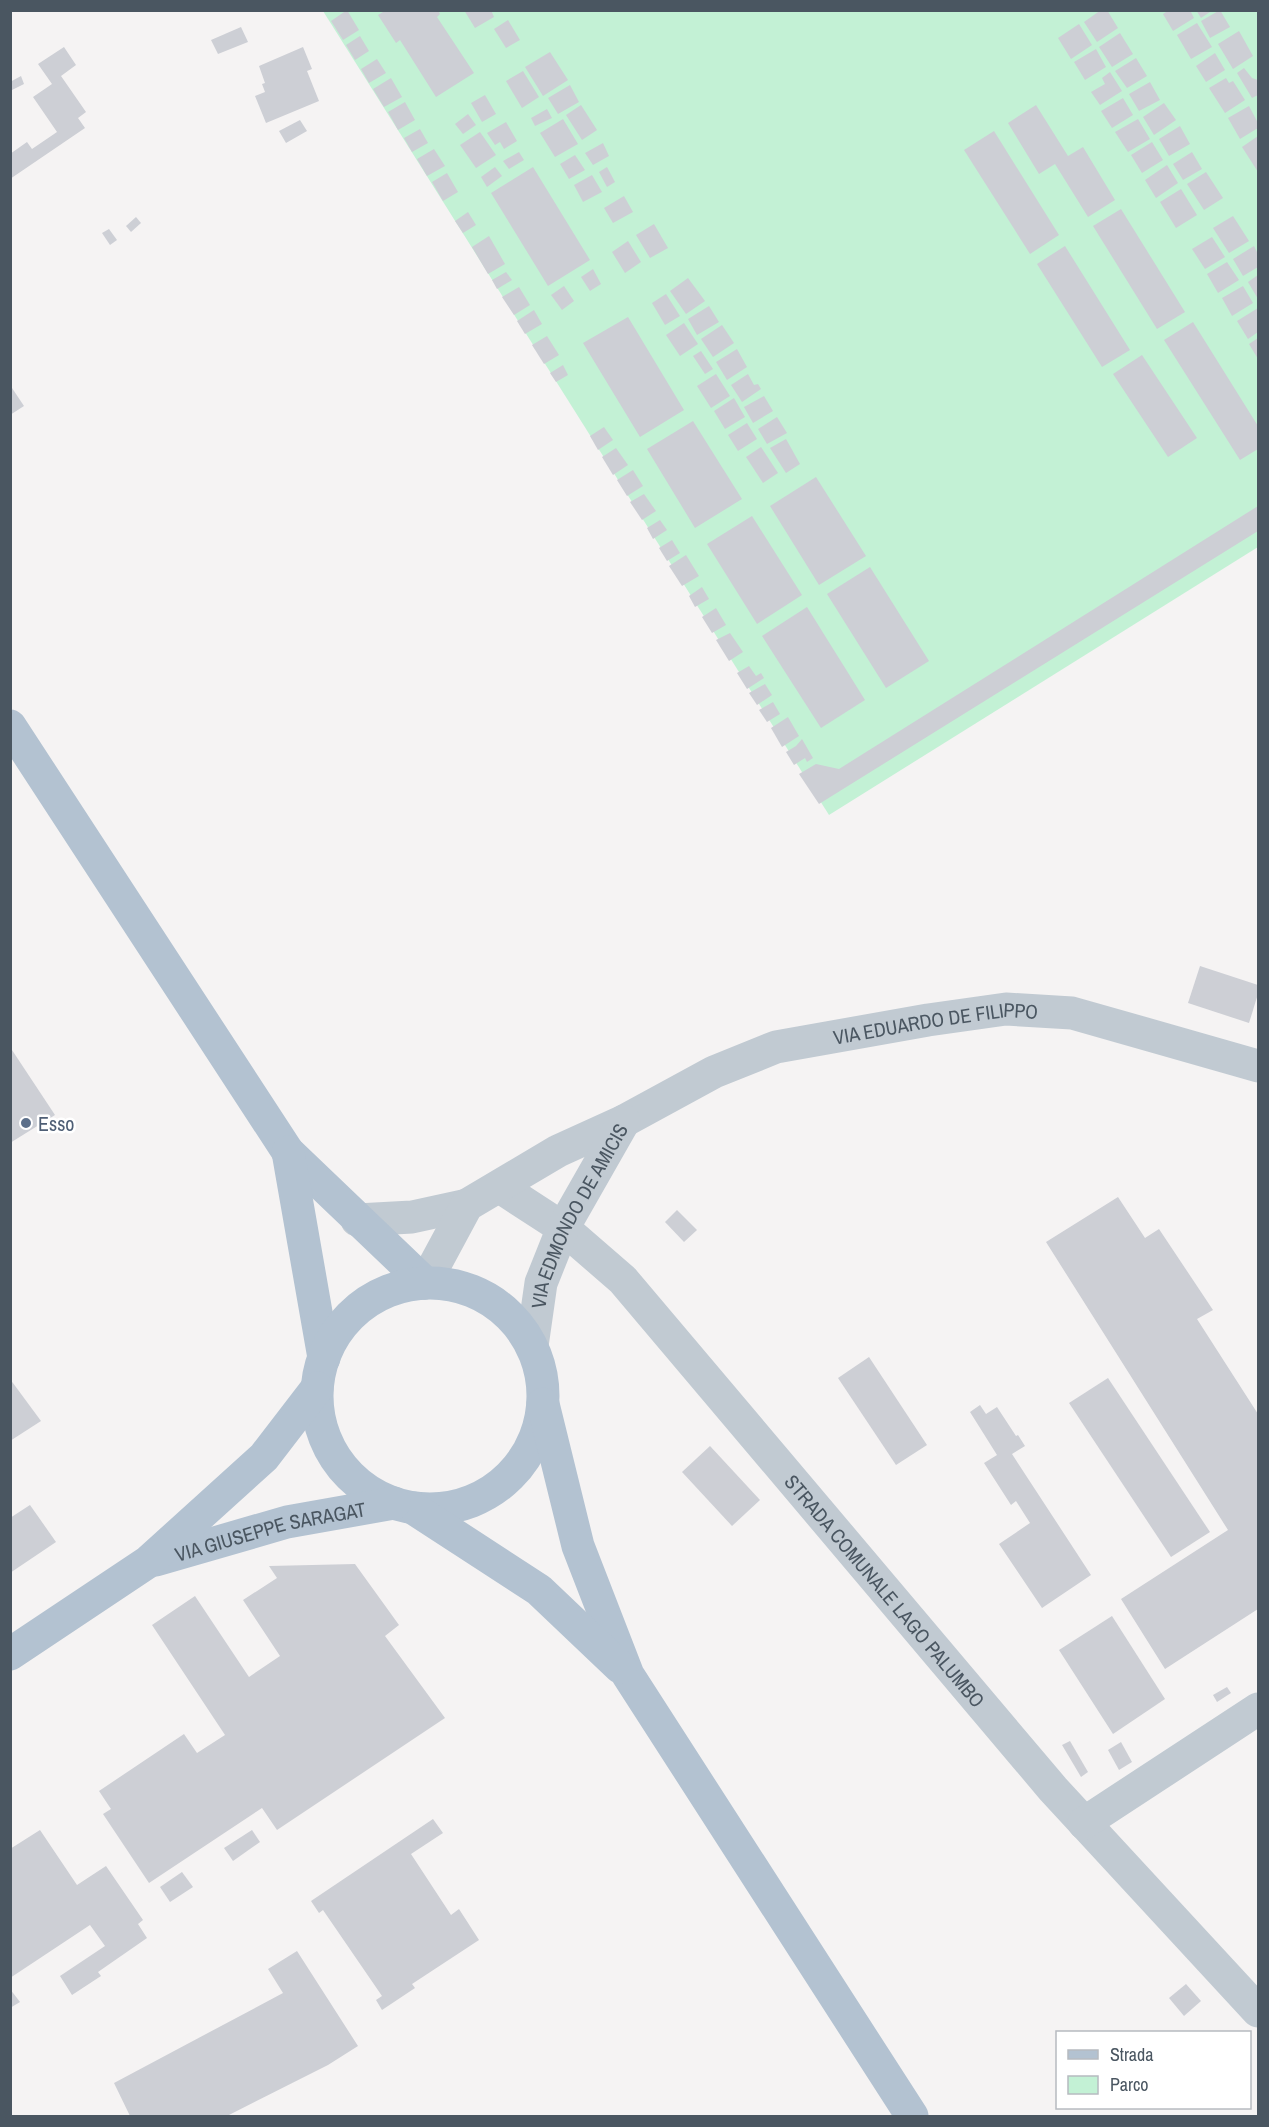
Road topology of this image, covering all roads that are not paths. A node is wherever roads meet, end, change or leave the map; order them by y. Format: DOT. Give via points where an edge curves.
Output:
graph roads {
  1 [pos="10,726"];
  2 [pos="1258,1066"];
  3 [pos="624,1121"];
  4 [pos="288,1152"];
  5 [pos="500,1187"];
  6 [pos="467,1205"];
  7 [pos="357,1220"];
  8 [pos="563,1228"];
  9 [pos="425,1283"];
  10 [pos="532,1346"];
  11 [pos="321,1373"];
  12 [pos="543,1404"];
  13 [pos="403,1505"];
  14 [pos="148,1562"];
  15 [pos="10,1654"];
  16 [pos="628,1675"];
  17 [pos="1258,1709"];
  18 [pos="1084,1823"];
  19 [pos="1258,2011"];
  20 [pos="912,2116"];
  1 -- 4 [label="main road"];
  2 -- 3 [label="street, VIA EDUARDO DE FILIPPO" via="1072,1013 1006,1009 776,1047 714,1072"];
  3 -- 5 [label="street, VIA EDMONDO DE AMICIS" via="558,1151"];
  3 -- 8 [label="street, VIA EDMONDO DE AMICIS"];
  4 -- 7 [label="main road"];
  4 -- 11 [label="main road"];
  5 -- 6 [label="street, VIA EDMONDO DE AMICIS"];
  5 -- 8 [label="street, STRADA COMUNALE LAGO PALUMBO"];
  6 -- 7 [label="street, VIA EDMONDO DE AMICIS" via="412,1217"];
  6 -- 9 [label="street"];
  7 -- 9 [label="main road"];
  8 -- 10 [label="street, VIA EDMONDO DE AMICIS" via="541,1282"];
  8 -- 18 [label="street, STRADA COMUNALE LAGO PALUMBO" via="623,1280"];
  9 -- 10 [label="main road, VIA GIUSEPPE SARAGAT" via="467,1289 494,1302 516,1322"];
  9 -- 11 [label="main road, VIA GIUSEPPE SARAGAT" via="381,1294 356,1310 337,1332"];
  10 -- 12 [label="main road, VIA GIUSEPPE SARAGAT" via="542,1374"];
  11 -- 13 [label="main road" via="319,1417 329,1445 345,1470 367,1490"];
  11 -- 14 [label="main road, VIA GIUSEPPE SARAGAT" via="264,1457"];
  12 -- 13 [label="main road, VIA GIUSEPPE SARAGAT" via="538,1433 525,1459 505,1481 480,1497 453,1507"];
  12 -- 16 [label="main road" via="578,1546"];
  13 -- 14 [label="main road, VIA GIUSEPPE SARAGAT" via="287,1522"];
  13 -- 16 [label="main road" via="539,1590"];
  14 -- 15 [label="main road, VIA GIUSEPPE SARAGAT"];
  16 -- 20 [label="main road"];
  17 -- 18 [label="street"];
  18 -- 19 [label="street, STRADA COMUNALE LAGO PALUMBO"];
}
